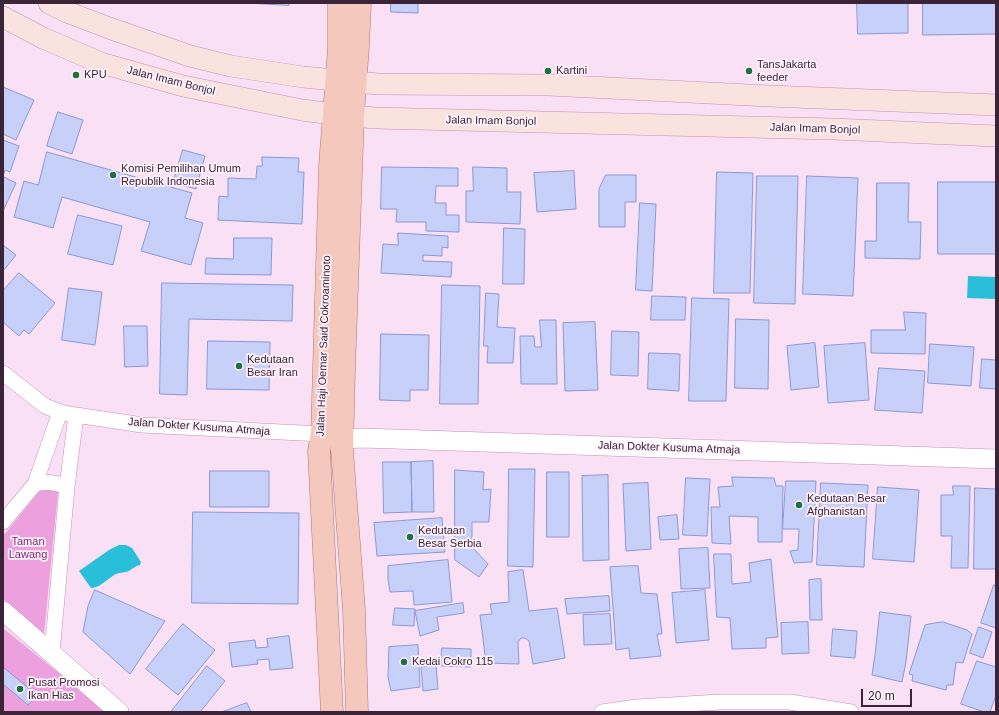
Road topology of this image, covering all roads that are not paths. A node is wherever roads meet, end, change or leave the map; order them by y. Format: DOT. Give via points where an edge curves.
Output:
graph roads {
  1 [pos="49,3"];
  2 [pos="339,3"];
  3 [pos="360,3"];
  4 [pos="3,17"];
  5 [pos="346,81"];
  6 [pos="835,99"];
  7 [pos="996,105"];
  8 [pos="343,115"];
  9 [pos="833,129"];
  10 [pos="996,136"];
  11 [pos="3,373"];
  12 [pos="60,412"];
  13 [pos="76,415"];
  14 [pos="332,436"];
  15 [pos="996,459"];
  16 [pos="35,484"];
  17 [pos="67,487"];
  18 [pos="3,522"];
  19 [pos="3,611"];
  20 [pos="52,653"];
  21 [pos="119,712"];
  22 [pos="332,712"];
  23 [pos="358,712"];
  24 [pos="602,712"];
  25 [pos="850,712"];
  1 -- 5 [label="main road" via="109,28 190,56 230,66"];
  2 -- 5 [label="main road, Jalan Haji Oemar Said Cokroaminoto" via="339,48"];
  3 -- 5 [label="main road, Jalan Haji Oemar Said Cokroaminoto" via="358,46"];
  4 -- 8 [label="main road, Jalan Imam Bonjol" via="43,38 101,63 183,86 302,110"];
  5 -- 6 [label="main road" via="378,84 549,86"];
  5 -- 8 [label="main road, Jalan Haji Oemar Said Cokroaminoto"];
  6 -- 7 [label="main road"];
  6 -- 9 [label="main road"];
  8 -- 9 [label="main road, Jalan Imam Bonjol" via="376,118"];
  8 -- 14 [label="main road, Jalan Haji Oemar Said Cokroaminoto" via="330,166"];
  9 -- 10 [label="main road, Jalan Imam Bonjol"];
  11 -- 12 [label="street, Jalan Dokter Kusuma Atmaja" via="45,406"];
  12 -- 13 [label="street, Jalan Dokter Kusuma Atmaja"];
  12 -- 16 [label="street"];
  13 -- 14 [label="street, Jalan Dokter Kusuma Atmaja" via="142,425"];
  13 -- 17 [label="street"];
  14 -- 15 [label="street, Jalan Dokter Kusuma Atmaja"];
  14 -- 22 [label="main road, Jalan Haji Oemar Said Cokroaminoto" via="319,451"];
  14 -- 23 [label="main road, Jalan Haji Oemar Said Cokroaminoto" via="342,457 354,610"];
  16 -- 17 [label="street" via="51,482"];
  16 -- 18 [label="street"];
  17 -- 20 [label="street"];
  19 -- 20 [label="street"];
  20 -- 21 [label="street"];
  24 -- 25 [label="street" via="728,702 790,702"];
}
